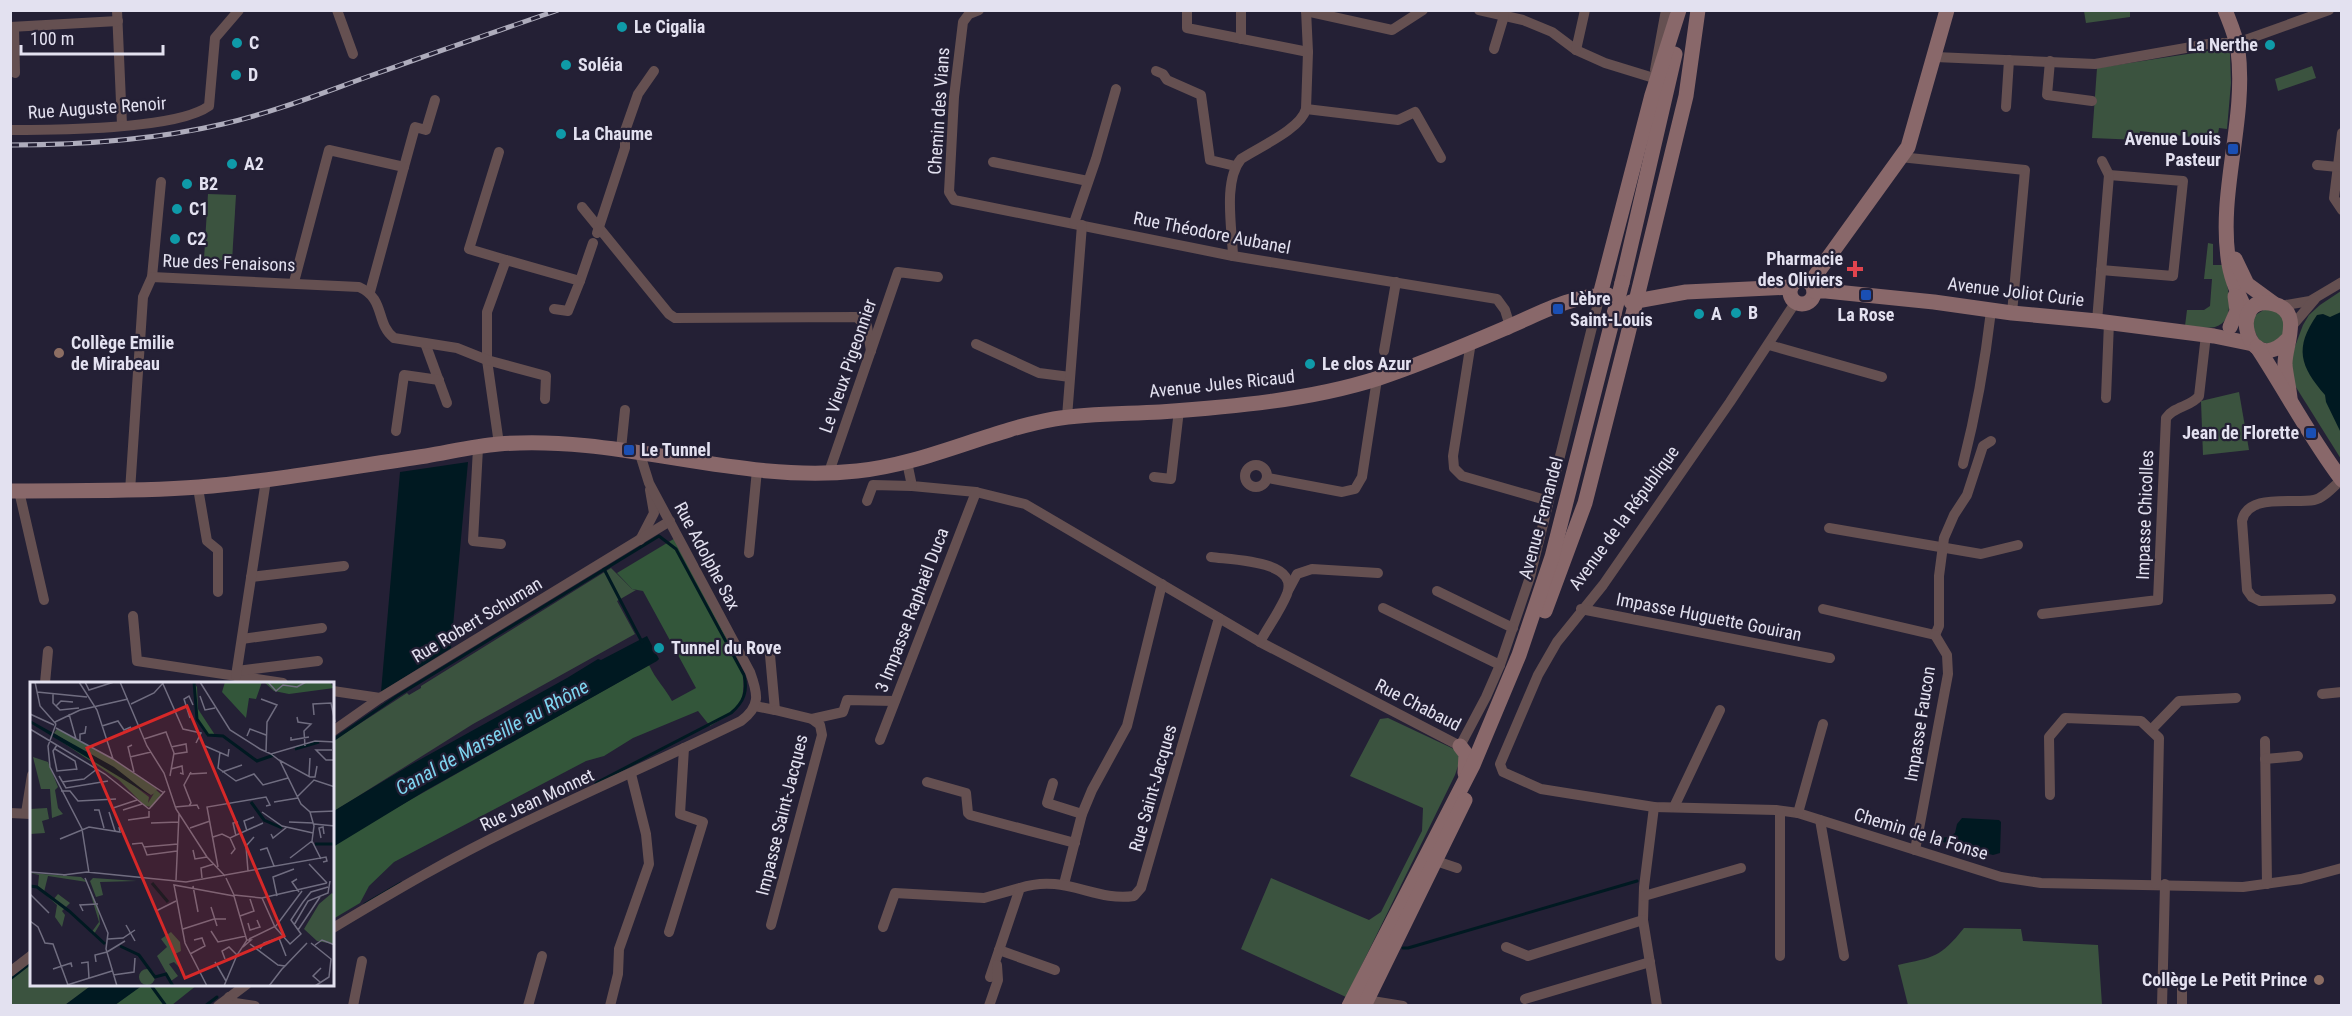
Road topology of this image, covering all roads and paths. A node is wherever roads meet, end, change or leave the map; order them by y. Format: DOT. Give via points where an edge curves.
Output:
graph roads {
  1 [pos="240,10"];
  2 [pos="337,10"];
  3 [pos="979,10"];
  4 [pos="1187,10"];
  5 [pos="1241,10"];
  6 [pos="1423,10"];
  7 [pos="1479,10"];
  8 [pos="1585,10"];
  9 [pos="1666,10"];
  10 [pos="1679,10"];
  11 [pos="1685,10"];
  12 [pos="1697,10"];
  13 [pos="1947,10"];
  14 [pos="2225,10"];
  15 [pos="2329,10"];
  16 [pos="1306,11"];
  17 [pos="1502,14"];
  18 [pos="106,16"];
  19 [pos="117,16"];
  20 [pos="12,27"];
  21 [pos="1241,39"];
  22 [pos="2237,43"];
  23 [pos="1494,49"];
  24 [pos="1576,50"];
  25 [pos="1308,52"];
  26 [pos="353,54"];
  27 [pos="1935,57"];
  28 [pos="2009,60"];
  29 [pos="2050,61"];
  30 [pos="1156,71"];
  31 [pos="654,72"];
  32 [pos="15,73"];
  33 [pos="1657,79"];
  34 [pos="1116,89"];
  35 [pos="435,99"];
  36 [pos="2092,100"];
  37 [pos="2006,107"];
  38 [pos="1306,109"];
  39 [pos="122,125"];
  40 [pos="10,130"];
  41 [pos="2342,133"];
  42 [pos="499,152"];
  43 [pos="1900,157"];
  44 [pos="1441,158"];
  45 [pos="2102,161"];
  46 [pos="993,162"];
  47 [pos="2317,165"];
  48 [pos="404,166"];
  49 [pos="1235,166"];
  50 [pos="2338,168"];
  51 [pos="2109,175"];
  52 [pos="1088,181"];
  53 [pos="161,182"];
  54 [pos="582,207"];
  55 [pos="2342,210"];
  56 [pos="1078,224"];
  57 [pos="2226,234"];
  58 [pos="596,235"];
  59 [pos="1233,256"];
  60 [pos="507,260"];
  61 [pos="2101,270"];
  62 [pos="152,277"];
  63 [pos="938,277"];
  64 [pos="580,281"];
  65 [pos="294,282"];
  66 [pos="1396,282"];
  67 [pos="2342,282"];
  68 [pos="2234,286"];
  69 [pos="1791,287"];
  70 [pos="1812,287"];
  71 [pos="370,292"];
  72 [pos="1620,299"];
  73 [pos="2315,299"];
  74 [pos="1795,303"];
  75 [pos="2276,305"];
  76 [pos="554,309"];
  77 [pos="1991,311"];
  78 [pos="2012,313"];
  79 [pos="2247,317"];
  80 [pos="2103,322"];
  81 [pos="1510,326"];
  82 [pos="2230,327"];
  83 [pos="2290,332"];
  84 [pos="2210,335"];
  85 [pos="1471,342"];
  86 [pos="425,343"];
  87 [pos="976,344"];
  88 [pos="1769,345"];
  89 [pos="2255,345"];
  90 [pos="871,351"];
  91 [pos="1384,351"];
  92 [pos="487,360"];
  93 [pos="1070,377"];
  94 [pos="1882,377"];
  95 [pos="1377,379"];
  96 [pos="438,380"];
  97 [pos="2106,398"];
  98 [pos="2290,398"];
  99 [pos="545,399"];
  100 [pos="447,403"];
  101 [pos="625,410"];
  102 [pos="1179,411"];
  103 [pos="1067,417"];
  104 [pos="396,431"];
  105 [pos="1991,441"];
  106 [pos="499,444"];
  107 [pos="478,447"];
  108 [pos="621,449"];
  109 [pos="639,451"];
  110 [pos="907,462"];
  111 [pos="1963,464"];
  112 [pos="757,470"];
  113 [pos="829,472"];
  114 [pos="1154,477"];
  115 [pos="1268,478"];
  116 [pos="266,480"];
  117 [pos="2341,480"];
  118 [pos="648,483"];
  119 [pos="912,486"];
  120 [pos="198,488"];
  121 [pos="130,490"];
  122 [pos="15,491"];
  123 [pos="976,492"];
  124 [pos="867,501"];
  125 [pos="1549,501"];
  126 [pos="654,513"];
  127 [pos="668,517"];
  128 [pos="1829,528"];
  129 [pos="639,540"];
  130 [pos="501,544"];
  131 [pos="2018,545"];
  132 [pos="1942,548"];
  133 [pos="749,553"];
  134 [pos="1211,557"];
  135 [pos="344,566"];
  136 [pos="1378,573"];
  137 [pos="251,577"];
  138 [pos="1162,584"];
  139 [pos="1437,591"];
  140 [pos="218,592"];
  141 [pos="1288,592"];
  142 [pos="2331,599"];
  143 [pos="44,600"];
  144 [pos="1383,608"];
  145 [pos="1581,609"];
  146 [pos="1823,609"];
  147 [pos="2042,614"];
  148 [pos="134,616"];
  149 [pos="1219,618"];
  150 [pos="322,628"];
  151 [pos="1514,628"];
  152 [pos="1935,635"];
  153 [pos="242,639"];
  154 [pos="1260,642"];
  155 [pos="48,651"];
  156 [pos="770,655"];
  157 [pos="1830,658"];
  158 [pos="318,661"];
  159 [pos="1500,665"];
  160 [pos="237,674"];
  161 [pos="45,682"];
  162 [pos="278,682"];
  163 [pos="334,690"];
  164 [pos="2342,692"];
  165 [pos="2322,694"];
  166 [pos="380,698"];
  167 [pos="2236,698"];
  168 [pos="894,701"];
  169 [pos="755,706"];
  170 [pos="775,710"];
  171 [pos="1720,710"];
  172 [pos="812,719"];
  173 [pos="1823,724"];
  174 [pos="334,729"];
  175 [pos="2151,730"];
  176 [pos="880,740"];
  177 [pos="2265,741"];
  178 [pos="1460,746"];
  179 [pos="684,748"];
  180 [pos="2298,756"];
  181 [pos="2265,759"];
  182 [pos="1500,764"];
  183 [pos="631,774"];
  184 [pos="927,782"];
  185 [pos="1053,783"];
  186 [pos="1461,788"];
  187 [pos="2050,795"];
  188 [pos="1654,807"];
  189 [pos="1674,807"];
  190 [pos="1780,811"];
  191 [pos="10,813"];
  192 [pos="29,813"];
  193 [pos="1798,813"];
  194 [pos="1082,814"];
  195 [pos="1820,820"];
  196 [pos="1018,821"];
  197 [pos="1076,839"];
  198 [pos="1915,850"];
  199 [pos="1436,861"];
  200 [pos="1457,868"];
  201 [pos="1741,868"];
  202 [pos="2342,868"];
  203 [pos="1064,884"];
  204 [pos="2160,884"];
  205 [pos="2267,884"];
  206 [pos="1020,888"];
  207 [pos="1644,896"];
  208 [pos="1643,920"];
  209 [pos="771,925"];
  210 [pos="334,927"];
  211 [pos="883,927"];
  212 [pos="669,932"];
  213 [pos="1506,947"];
  214 [pos="998,955"];
  215 [pos="542,956"];
  216 [pos="1780,956"];
  217 [pos="1844,956"];
  218 [pos="30,957"];
  219 [pos="362,961"];
  220 [pos="1650,962"];
  221 [pos="1055,970"];
  222 [pos="10,972"];
  223 [pos="990,977"];
  224 [pos="2182,980"];
  225 [pos="244,986"];
  226 [pos="229,998"];
  227 [pos="1525,999"];
  228 [pos="1365,1003"];
  229 [pos="218,1005"];
  230 [pos="255,1005"];
  231 [pos="353,1005"];
  232 [pos="528,1005"];
  233 [pos="610,1005"];
  234 [pos="989,1005"];
  235 [pos="1349,1005"];
  236 [pos="1403,1005"];
  237 [pos="1657,1005"];
  238 [pos="2162,1005"];
  239 [pos="2182,1005"];
  1 -- 39 [label="street, Rue Auguste Renoir" via="215,38 209,106 186,117"];
  2 -- 26 [label="street"];
  3 -- 56 [label="street, Chemin des Vians" via="963,22 949,192 954,200"];
  4 -- 21 [label="street" via="1187,28"];
  5 -- 21 [label="street"];
  6 -- 16 [label="street" via="1392,30"];
  7 -- 17 [label="street"];
  8 -- 24 [label="street"];
  9 -- 33 [label="street" via="1654,65"];
  10 -- 33 [label="street"];
  11 -- 72 [label="street, Avenue Fernandel"];
  12 -- 72 [label="street, Avenue Fernandel"];
  13 -- 27 [label="street"];
  14 -- 22 [label="street"];
  15 -- 22 [label="street"];
  16 -- 25 [label="street"];
  17 -- 23 [label="street"];
  17 -- 24 [label="street" via="1552,32"];
  18 -- 19 [label="street"];
  18 -- 20 [label="street"];
  19 -- 39 [label="street"];
  20 -- 32 [label="street"];
  21 -- 25 [label="street"];
  22 -- 29 [label="street" via="2214,43 2095,64"];
  22 -- 57 [label="street" via="2239,86"];
  24 -- 33 [label="street"];
  25 -- 38 [label="street"];
  27 -- 28 [label="street"];
  27 -- 43 [label="street" via="1908,147"];
  28 -- 29 [label="street"];
  28 -- 37 [label="street"];
  29 -- 36 [label="street" via="2047,95"];
  30 -- 49 [label="street" via="1201,95 1210,160"];
  31 -- 58 [label="street" via="638,94"];
  33 -- 72 [label="street" via="1631,171"];
  34 -- 52 [label="street"];
  35 -- 48 [label="street" via="426,130 415,127"];
  38 -- 44 [label="street" via="1398,120 1415,112"];
  38 -- 49 [label="street" via="1296,125"];
  39 -- 40 [label="street, Rue Auguste Renoir"];
  41 -- 50 [label="street"];
  42 -- 60 [label="street" via="469,249"];
  43 -- 70 [label="street"];
  43 -- 78 [label="street" via="2025,170"];
  45 -- 51 [label="street"];
  46 -- 52 [label="street"];
  47 -- 50 [label="street"];
  48 -- 65 [label="street" via="329,150"];
  48 -- 71 [label="street"];
  49 -- 59 [label="street" via="1230,187"];
  50 -- 55 [label="street" via="2334,198"];
  51 -- 61 [label="street"];
  51 -- 61 [label="street" via="2183,181 2173,276"];
  52 -- 56 [label="street"];
  53 -- 62 [label="street"];
  54 -- 58 [label="street"];
  56 -- 59 [label="street, Rue Théodore Aubanel"];
  56 -- 93 [label="street"];
  57 -- 68 [label="street"];
  57 -- 75 [label="street" via="2247,284"];
  58 -- 64 [label="street"];
  58 -- 90 [label="street" via="675,318 856,317 867,326"];
  59 -- 66 [label="street, Rue Théodore Aubanel"];
  60 -- 64 [label="street"];
  60 -- 92 [label="street" via="488,312"];
  61 -- 80 [label="street"];
  62 -- 65 [label="street, Rue des Fenaisons"];
  62 -- 121 [label="street, Rue des Fenaisons" via="143,297"];
  63 -- 90 [label="street, Le Vieux Pigeonnier" via="898,272"];
  64 -- 76 [label="street" via="568,311"];
  65 -- 71 [label="street, Rue des Fenaisons" via="359,287"];
  66 -- 81 [label="street, Rue Théodore Aubanel" via="1497,299"];
  66 -- 91 [label="street"];
  67 -- 73 [label="street"];
  68 -- 79 [label="street"];
  68 -- 82 [label="street" via="2237,311"];
  69 -- 70 [label="street" via="1797,281"];
  69 -- 72 [label="street, Avenue Jules Ricaud"];
  69 -- 74 [label="street"];
  70 -- 74 [label="street" via="1814,296 1808,303"];
  70 -- 77 [label="street, Avenue Joliot Curie"];
  71 -- 86 [label="street" via="388,333 394,338"];
  72 -- 81 [label="street, Avenue Jules Ricaud" via="1563,302"];
  72 -- 125 [label="street, Rue Chabaud"];
  72 -- 186 [label="street, Avenue Fernandel" via="1536,607 1497,711"];
  72 -- 199 [label="street, Avenue Fernandel" via="1570,523 1532,644 1495,737"];
  73 -- 75 [label="street"];
  73 -- 83 [label="street"];
  74 -- 88 [label="street, Avenue de la République"];
  75 -- 79 [label="street" via="2258,306"];
  75 -- 83 [label="street" via="2288,314"];
  77 -- 78 [label="street, Avenue Joliot Curie"];
  77 -- 111 [label="street" via="1976,416"];
  78 -- 80 [label="street, Avenue Joliot Curie"];
  79 -- 82 [label="street"];
  79 -- 89 [label="street" via="2246,333"];
  80 -- 84 [label="street, Avenue Joliot Curie"];
  80 -- 97 [label="street"];
  81 -- 85 [label="street, Avenue Jules Ricaud"];
  82 -- 84 [label="street"];
  83 -- 89 [label="street" via="2277,348 2269,350"];
  83 -- 98 [label="street" via="2285,365"];
  84 -- 89 [label="street, Avenue Joliot Curie"];
  84 -- 147 [label="street, Impasse Chicolles" via="2199,396 2166,418 2158,600"];
  85 -- 95 [label="street, Avenue Jules Ricaud"];
  85 -- 125 [label="street" via="1454,468 1462,476"];
  86 -- 92 [label="street" via="457,348"];
  86 -- 96 [label="street"];
  87 -- 93 [label="street" via="1039,373"];
  88 -- 94 [label="street"];
  88 -- 145 [label="street, Avenue de la République" via="1603,585"];
  89 -- 98 [label="street"];
  90 -- 113 [label="street, Le Vieux Pigeonnier"];
  92 -- 99 [label="street" via="546,376"];
  92 -- 106 [label="street"];
  93 -- 103 [label="street"];
  95 -- 102 [label="street, Avenue Jules Ricaud" via="1311,394"];
  95 -- 115 [label="street" via="1362,477 1355,489 1342,492"];
  96 -- 100 [label="street"];
  96 -- 104 [label="street" via="404,375"];
  98 -- 117 [label="street"];
  101 -- 108 [label="street"];
  102 -- 103 [label="street, Avenue Jules Ricaud"];
  102 -- 114 [label="street" via="1171,479"];
  103 -- 110 [label="street, Avenue Jules Ricaud" via="967,442"];
  105 -- 132 [label="street" via="1983,446 1967,495 1948,527"];
  106 -- 107 [label="street, Avenue Jules Ricaud"];
  106 -- 108 [label="street, Avenue Jules Ricaud"];
  107 -- 116 [label="street, Avenue Jules Ricaud"];
  107 -- 130 [label="street" via="473,541"];
  108 -- 109 [label="street, Avenue Jules Ricaud"];
  109 -- 112 [label="street, Avenue Jules Ricaud"];
  109 -- 118 [label="street, Rue Adolphe Sax"];
  110 -- 113 [label="street, Avenue Jules Ricaud" via="855,472"];
  110 -- 119 [label="street"];
  112 -- 113 [label="street, Avenue Jules Ricaud"];
  112 -- 133 [label="street"];
  116 -- 120 [label="street, Avenue Jules Ricaud"];
  116 -- 137 [label="street"];
  117 -- 142 [label="street" via="2317,500 2255,504 2242,521 2247,590 2252,597 2260,601"];
  118 -- 126 [label="street"];
  118 -- 127 [label="street, Rue Adolphe Sax"];
  119 -- 123 [label="street, Rue Chabaud"];
  119 -- 124 [label="street, Rue Chabaud" via="873,485"];
  120 -- 121 [label="street, Avenue Jules Ricaud"];
  120 -- 140 [label="street" via="207,541 218,550"];
  121 -- 122 [label="street, Avenue Jules Ricaud"];
  122 -- 143 [label="street"];
  123 -- 138 [label="street, Rue Chabaud" via="1025,504"];
  123 -- 168 [label="street, 3 Impasse Raphaël Duca"];
  125 -- 151 [label="street, Rue Chabaud"];
  126 -- 127 [label="street"];
  126 -- 129 [label="street"];
  127 -- 129 [label="street, Rue Robert Schuman"];
  127 -- 169 [label="street, Rue Adolphe Sax" via="750,672 757,691"];
  128 -- 132 [label="street"];
  129 -- 166 [label="street, Rue Robert Schuman"];
  131 -- 132 [label="street" via="1981,554"];
  132 -- 152 [label="street" via="1939,626"];
  134 -- 141 [label="street" via="1280,570 1287,578"];
  135 -- 137 [label="street"];
  136 -- 141 [label="street" via="1312,569 1297,574"];
  137 -- 153 [label="street"];
  138 -- 149 [label="street, Rue Chabaud"];
  138 -- 194 [label="street" via="1127,726"];
  139 -- 151 [label="street"];
  141 -- 154 [label="street"];
  144 -- 159 [label="street"];
  145 -- 157 [label="street, Impasse Huguette Gouiran"];
  145 -- 182 [label="street, Avenue de la République" via="1538,675"];
  146 -- 152 [label="street"];
  148 -- 160 [label="street" via="137,661"];
  149 -- 154 [label="street, Rue Chabaud"];
  149 -- 203 [label="street, Rue Saint-Jacques" via="1141,888 1134,896 1121,898"];
  150 -- 153 [label="street"];
  151 -- 159 [label="street, Rue Chabaud"];
  152 -- 198 [label="street, Impasse Faucon" via="1947,655 1948,674"];
  153 -- 160 [label="street"];
  154 -- 178 [label="street, Rue Chabaud"];
  155 -- 161 [label="street"];
  156 -- 170 [label="street"];
  158 -- 160 [label="street"];
  159 -- 178 [label="street, Rue Chabaud"];
  160 -- 162 [label="street"];
  163 -- 166 [label="street"];
  164 -- 165 [label="street"];
  166 -- 174 [label="street, Rue Robert Schuman"];
  167 -- 175 [label="street" via="2179,701"];
  168 -- 172 [label="street" via="847,699 843,712"];
  168 -- 176 [label="street, 3 Impasse Raphaël Duca"];
  169 -- 170 [label="street"];
  169 -- 179 [label="street, Rue Jean Monnet" via="741,721"];
  170 -- 172 [label="street, Impasse Saint-Jacques"];
  171 -- 189 [label="street"];
  172 -- 209 [label="street, Impasse Saint-Jacques" via="820,724 822,735"];
  173 -- 193 [label="street"];
  175 -- 187 [label="street" via="2142,721 2065,718 2049,737"];
  175 -- 204 [label="street" via="2159,738"];
  177 -- 181 [label="street"];
  178 -- 186 [label="street" via="1466,759"];
  179 -- 183 [label="street, Rue Jean Monnet"];
  179 -- 212 [label="street" via="680,814 703,822"];
  180 -- 181 [label="street"];
  181 -- 205 [label="street"];
  182 -- 188 [label="street, Chemin de la Fonse" via="1503,772 1541,789"];
  183 -- 210 [label="street, Rue Jean Monnet" via="516,826"];
  183 -- 233 [label="street" via="649,864 619,948 618,974"];
  184 -- 197 [label="street" via="966,793 970,815"];
  185 -- 194 [label="street" via="1047,803"];
  186 -- 235 [label="street, Avenue Fernandel"];
  188 -- 189 [label="street, Chemin de la Fonse"];
  188 -- 207 [label="street"];
  189 -- 190 [label="street, Chemin de la Fonse"];
  190 -- 193 [label="street, Chemin de la Fonse"];
  190 -- 216 [label="street"];
  191 -- 192 [label="street"];
  193 -- 195 [label="street, Chemin de la Fonse"];
  194 -- 197 [label="street"];
  195 -- 198 [label="street, Chemin de la Fonse"];
  195 -- 217 [label="street"];
  196 -- 197 [label="street"];
  197 -- 203 [label="street"];
  198 -- 204 [label="street, Chemin de la Fonse" via="2001,877 2041,883"];
  199 -- 200 [label="street"];
  199 -- 228 [label="street, Avenue Fernandel"];
  201 -- 207 [label="street"];
  202 -- 205 [label="street, Chemin de la Fonse"];
  203 -- 206 [label="street, Rue Saint-Jacques" via="1037,882"];
  204 -- 205 [label="street, Chemin de la Fonse"];
  204 -- 238 [label="street"];
  206 -- 211 [label="street, Rue Saint-Jacques" via="984,898 895,893"];
  206 -- 214 [label="street"];
  207 -- 208 [label="street"];
  208 -- 213 [label="street" via="1528,956"];
  208 -- 220 [label="street"];
  214 -- 221 [label="street"];
  214 -- 223 [label="street"];
  214 -- 234 [label="street" via="998,980"];
  215 -- 232 [label="street"];
  218 -- 222 [label="street"];
  219 -- 231 [label="street"];
  220 -- 227 [label="street"];
  220 -- 237 [label="street"];
  224 -- 239 [label="street"];
  225 -- 226 [label="street"];
  226 -- 229 [label="street"];
  226 -- 230 [label="street" via="235,1003"];
  228 -- 236 [label="street"];
}
